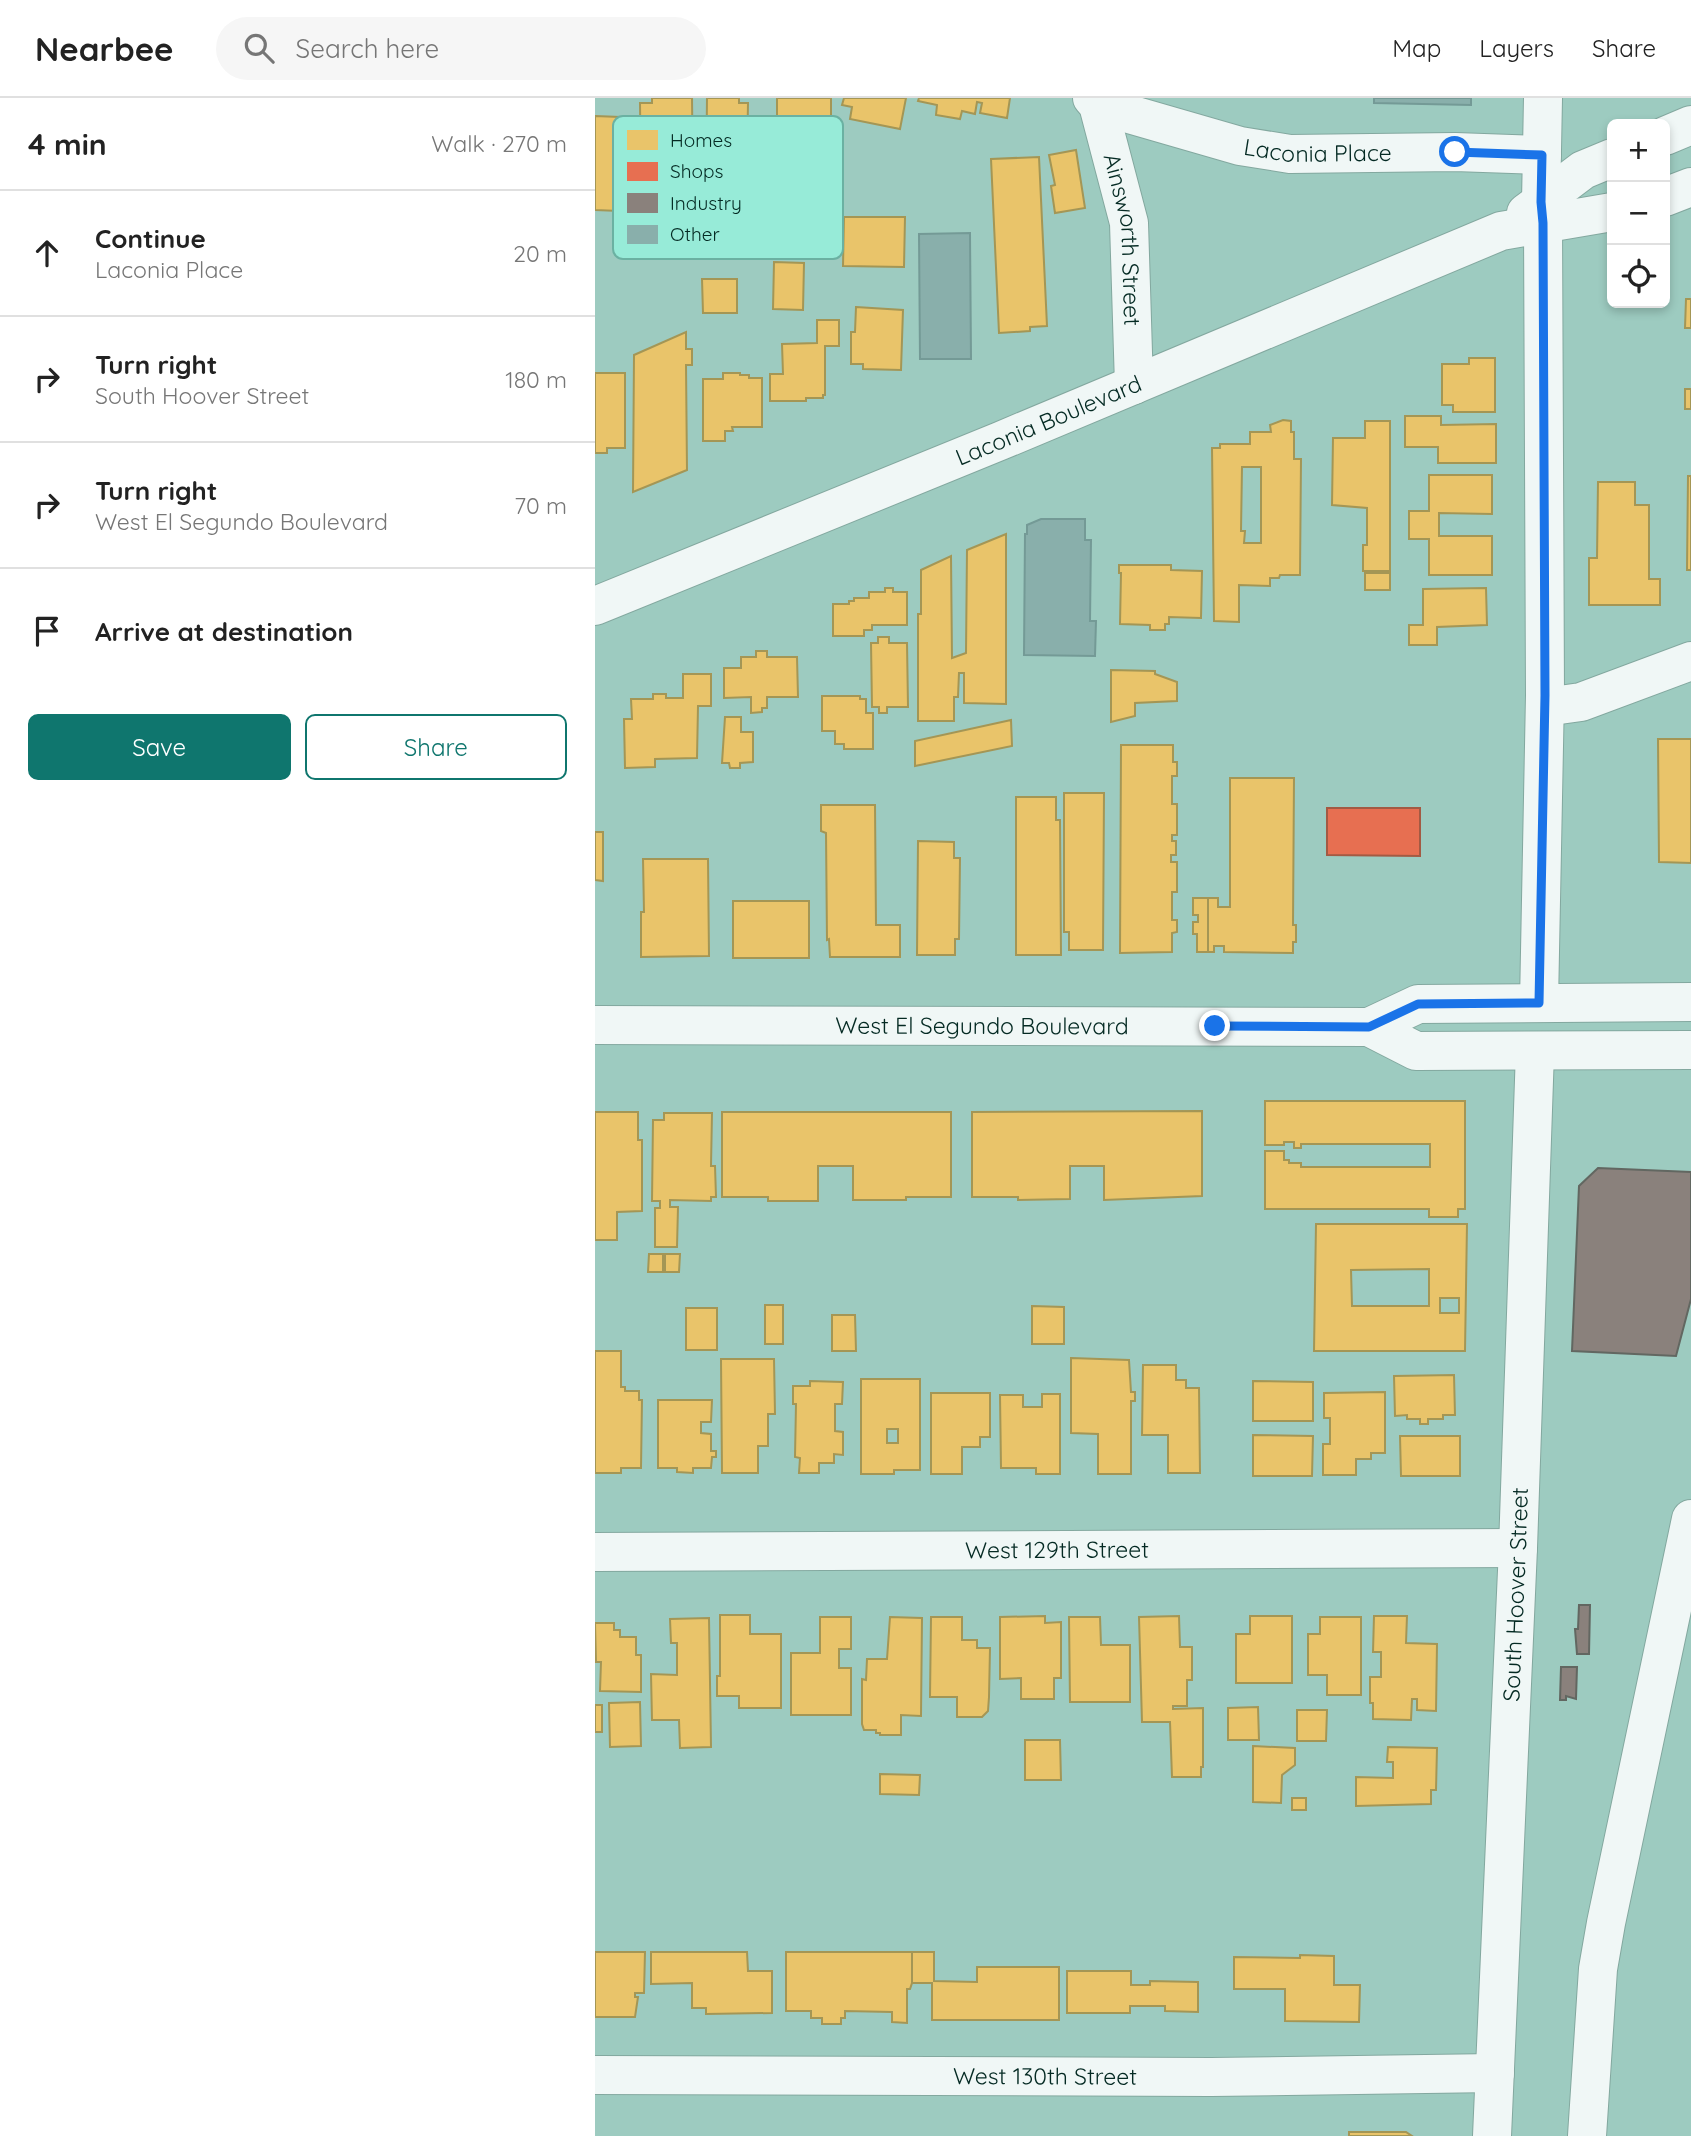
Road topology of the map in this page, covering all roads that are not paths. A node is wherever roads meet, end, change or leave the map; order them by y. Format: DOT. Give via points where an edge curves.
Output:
graph roads {
  1 [pos="1543,98"];
  2 [pos="1095,101"];
  3 [pos="1691,125"];
  4 [pos="1670,134"];
  5 [pos="1542,155"];
  6 [pos="1607,160"];
  7 [pos="1691,187"];
  8 [pos="1670,195"];
  9 [pos="1607,212"];
  10 [pos="1542,213"];
  11 [pos="1134,385"];
  12 [pos="595,606"];
  13 [pos="1691,661"];
  14 [pos="1545,706"];
  15 [pos="1691,1002"];
  16 [pos="1539,1003"];
  17 [pos="595,1025"];
  18 [pos="1369,1027"];
  19 [pos="1691,1050"];
  20 [pos="1535,1051"];
  21 [pos="1691,1519"];
  22 [pos="1518,1548"];
  23 [pos="595,1552"];
  24 [pos="1495,2073"];
  25 [pos="595,2075"];
  26 [pos="1492,2136"];
  27 [pos="1587,2136"];
  1 -- 5 [label="main road"];
  2 -- 5 [label="main road, Laconia Place" via="1240,146 1290,154"];
  2 -- 11 [label="main road, Ainsworth Street" via="1129,223"];
  3 -- 4 [label="main road"];
  5 -- 10 [label="main road"];
  6 -- 10 [label="main road, Laconia Boulevard" via="1583,170"];
  7 -- 8 [label="main road"];
  9 -- 10 [label="main road, Laconia Boulevard"];
  10 -- 11 [label="main road, Laconia Boulevard"];
  10 -- 14 [label="main road"];
  11 -- 12 [label="main road, Laconia Boulevard"];
  13 -- 14 [label="main road" via="1581,702"];
  14 -- 16 [label="main road"];
  15 -- 16 [label="main road, West El Segundo Boulevard"];
  16 -- 18 [label="main road, West El Segundo Boulevard" via="1418,1004"];
  17 -- 18 [label="main road, West El Segundo Boulevard"];
  18 -- 20 [label="main road, West El Segundo Boulevard" via="1416,1051"];
  19 -- 20 [label="main road, West El Segundo Boulevard"];
  20 -- 22 [label="main road, South Hoover Street"];
  21 -- 27 [label="main road" via="1598,1969"];
  22 -- 23 [label="main road, West 129th Street"];
  22 -- 24 [label="main road, South Hoover Street"];
  24 -- 25 [label="main road, West 130th Street"];
  24 -- 26 [label="main road, South Hoover Street"];
}
